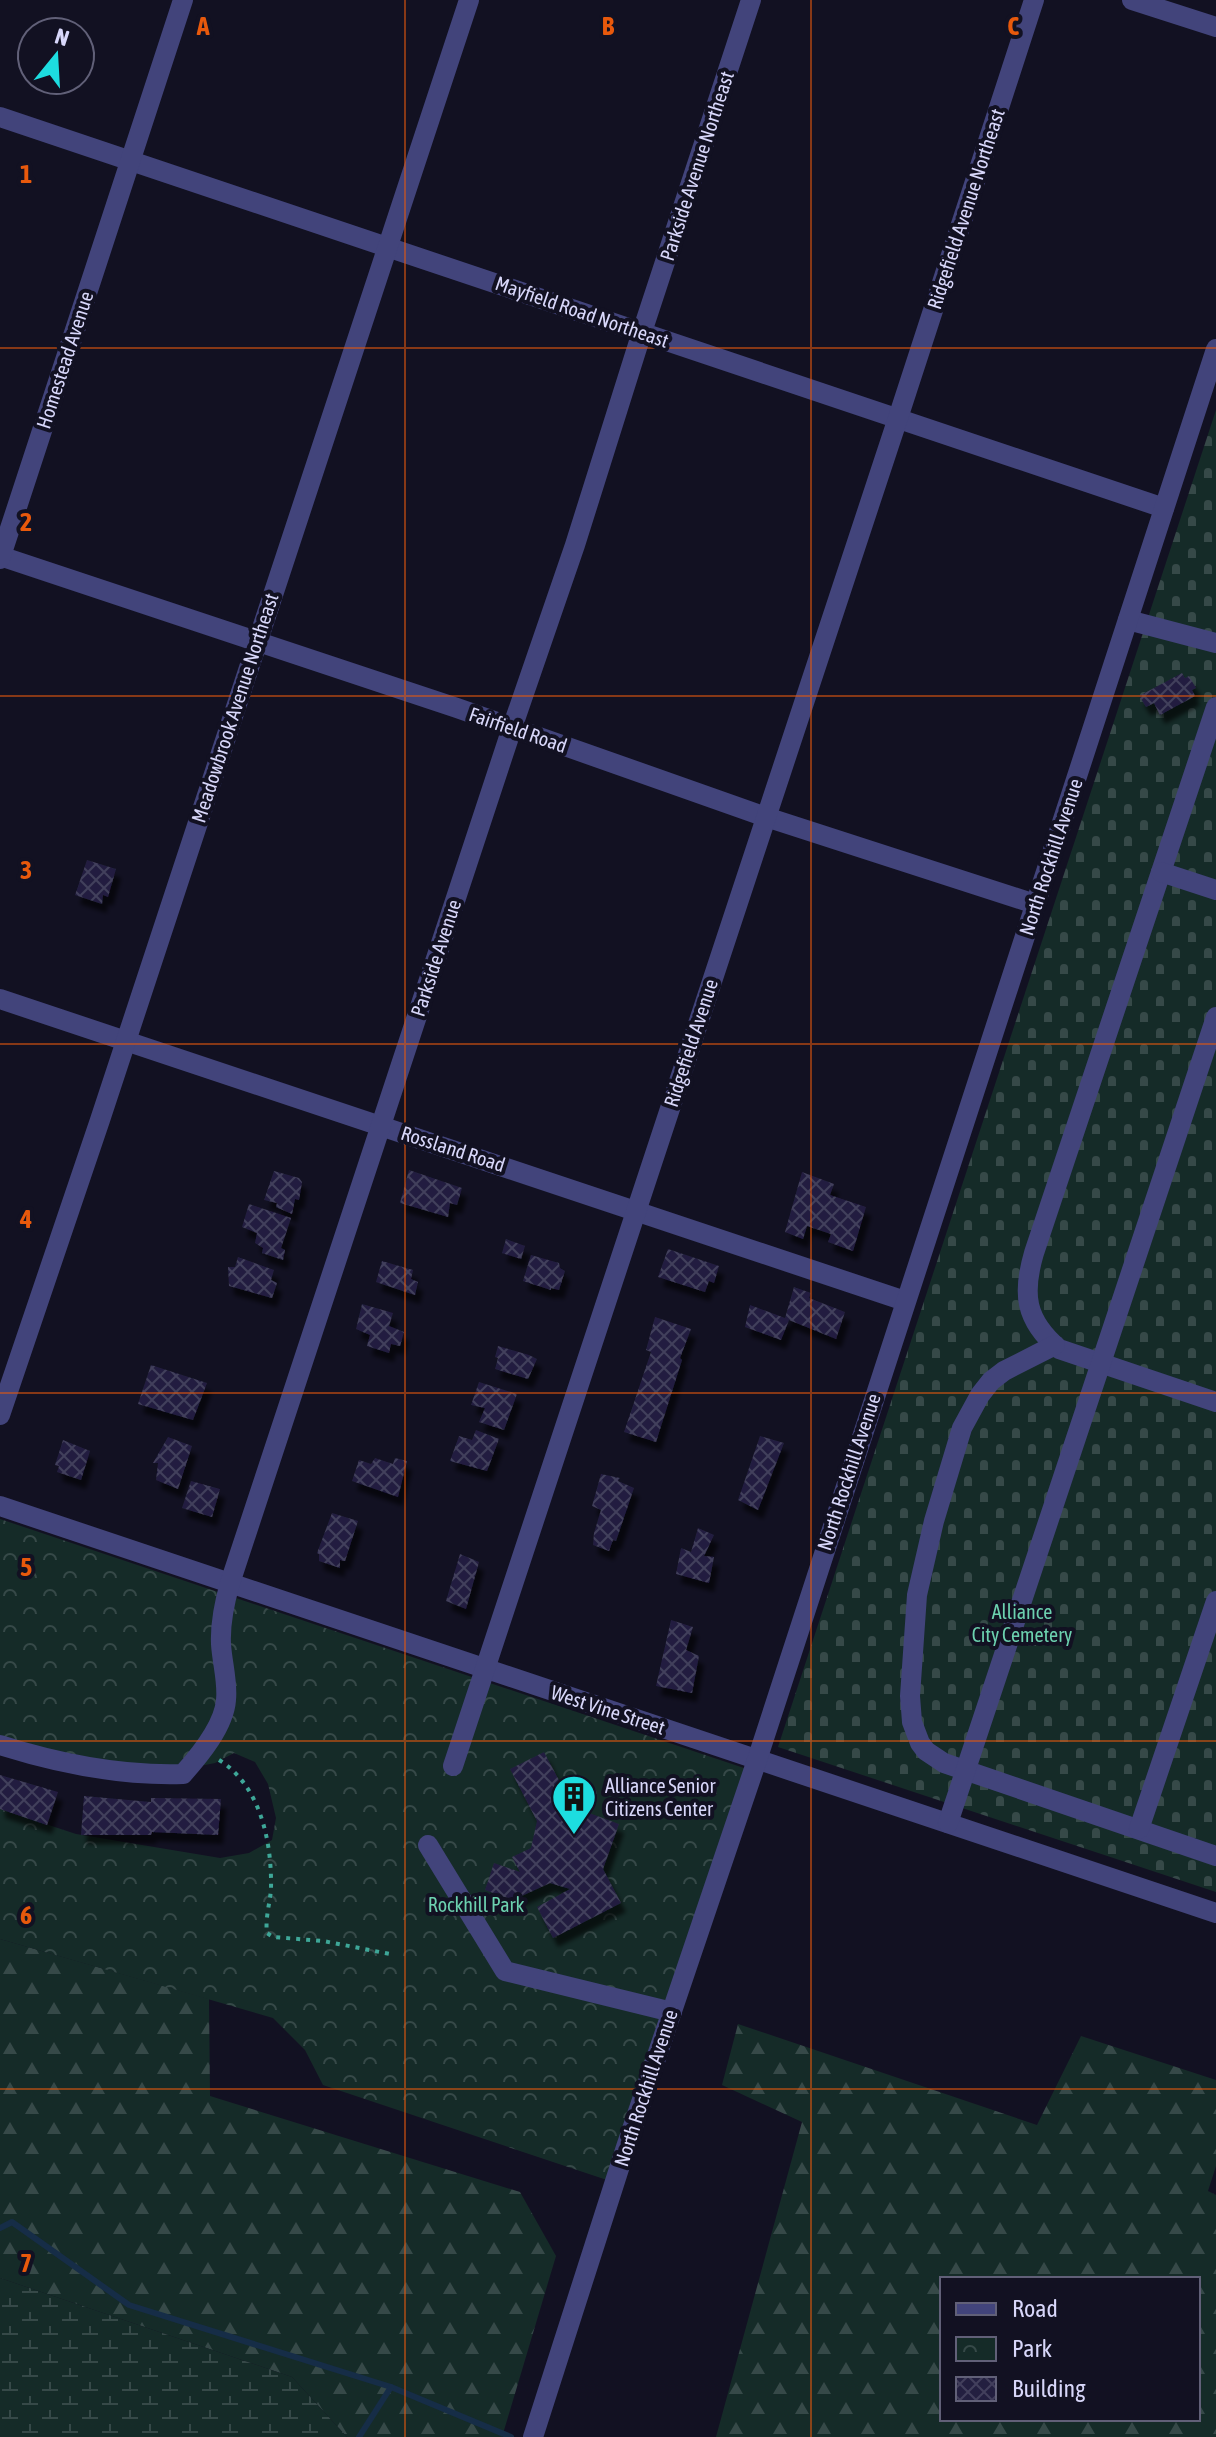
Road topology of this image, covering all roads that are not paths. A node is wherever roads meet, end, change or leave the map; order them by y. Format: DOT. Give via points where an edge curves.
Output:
graph roads {
  1 [pos="183,0"];
  2 [pos="469,0"];
  3 [pos="751,0"];
  4 [pos="1034,0"];
  5 [pos="1132,0"];
  6 [pos="1216,27"];
  7 [pos="0,117"];
  8 [pos="129,160"];
  9 [pos="388,246"];
  10 [pos="642,332"];
  11 [pos="1216,349"];
  12 [pos="898,418"];
  13 [pos="1164,508"];
  14 [pos="0,557"];
  15 [pos="1128,620"];
  16 [pos="257,642"];
  17 [pos="1216,643"];
  18 [pos="1216,707"];
  19 [pos="512,728"];
  20 [pos="766,817"];
  21 [pos="1161,872"];
  22 [pos="1216,890"];
  23 [pos="1035,904"];
  24 [pos="0,999"];
  25 [pos="1216,1017"];
  26 [pos="126,1040"];
  27 [pos="381,1125"];
  28 [pos="636,1210"];
  29 [pos="905,1301"];
  30 [pos="1055,1345"];
  31 [pos="1102,1364"];
  32 [pos="1216,1402"];
  33 [pos="0,1415"];
  34 [pos="0,1506"];
  35 [pos="230,1583"];
  36 [pos="1216,1601"];
  37 [pos="483,1668"];
  38 [pos="0,1745"];
  39 [pos="757,1760"];
  40 [pos="453,1766"];
  41 [pos="965,1771"];
  42 [pos="948,1823"];
  43 [pos="1139,1829"];
  44 [pos="428,1845"];
  45 [pos="1216,1856"];
  46 [pos="1216,1913"];
  47 [pos="672,2012"];
  48 [pos="533,2437"];
  1 -- 8 [label="street, Homestead Avenue"];
  2 -- 9 [label="street, Meadowbrook Avenue Northeast"];
  3 -- 10 [label="street, Parkside Avenue Northeast"];
  4 -- 12 [label="street, Ridgefield Avenue Northeast"];
  5 -- 6 [label="street"];
  7 -- 8 [label="street, Mayfield Road Northeast"];
  8 -- 9 [label="street, Mayfield Road Northeast"];
  8 -- 14 [label="street, Homestead Avenue"];
  9 -- 10 [label="street, Mayfield Road Northeast"];
  9 -- 16 [label="street, Meadowbrook Avenue Northeast"];
  10 -- 12 [label="street, Mayfield Road Northeast"];
  10 -- 19 [label="street, Parkside Avenue"];
  11 -- 13 [label="street, North Rockhill Avenue"];
  12 -- 13 [label="street, Mayfield Road Northeast"];
  12 -- 20 [label="street, Ridgefield Avenue"];
  13 -- 15 [label="street, North Rockhill Avenue"];
  14 -- 16 [label="street, Fairfield Road"];
  15 -- 17 [label="street"];
  15 -- 23 [label="street, North Rockhill Avenue"];
  16 -- 19 [label="street, Fairfield Road"];
  16 -- 26 [label="street, Meadowbrook Avenue Northeast"];
  18 -- 21 [label="street"];
  19 -- 20 [label="street, Fairfield Road"];
  19 -- 27 [label="street, Parkside Avenue"];
  20 -- 23 [label="street, Fairfield Road"];
  20 -- 28 [label="street, Ridgefield Avenue"];
  21 -- 22 [label="street"];
  21 -- 30 [label="street" via="1026,1285 1032,1314"];
  23 -- 29 [label="street, North Rockhill Avenue"];
  24 -- 26 [label="street, Rossland Road"];
  25 -- 31 [label="street"];
  26 -- 27 [label="street, Rossland Road"];
  26 -- 33 [label="street, Meadowbrook Avenue Northeast"];
  27 -- 28 [label="street, Rossland Road"];
  27 -- 35 [label="street, Parkside Avenue"];
  28 -- 29 [label="street, Rossland Road"];
  28 -- 37 [label="street, Ridgefield Avenue"];
  29 -- 39 [label="street, North Rockhill Avenue"];
  30 -- 31 [label="street"];
  30 -- 41 [label="street" via="991,1381 970,1412 920,1578 912,1722 926,1751"];
  31 -- 32 [label="street"];
  31 -- 41 [label="street"];
  34 -- 35 [label="street, West Vine Street"];
  35 -- 37 [label="street, West Vine Street"];
  35 -- 38 [label="street, Parkside Avenue" via="220,1641 226,1701 217,1728 183,1774 65,1764"];
  36 -- 43 [label="street"];
  37 -- 39 [label="street, West Vine Street"];
  37 -- 40 [label="street, Ridgefield Avenue"];
  39 -- 42 [label="street, West Vine Street"];
  39 -- 47 [label="street, North Rockhill Avenue"];
  41 -- 42 [label="street"];
  41 -- 43 [label="street"];
  42 -- 46 [label="street, West Vine Street"];
  43 -- 45 [label="street"];
  44 -- 47 [label="street" via="505,1971"];
  47 -- 48 [label="street, North Rockhill Avenue"];
}
